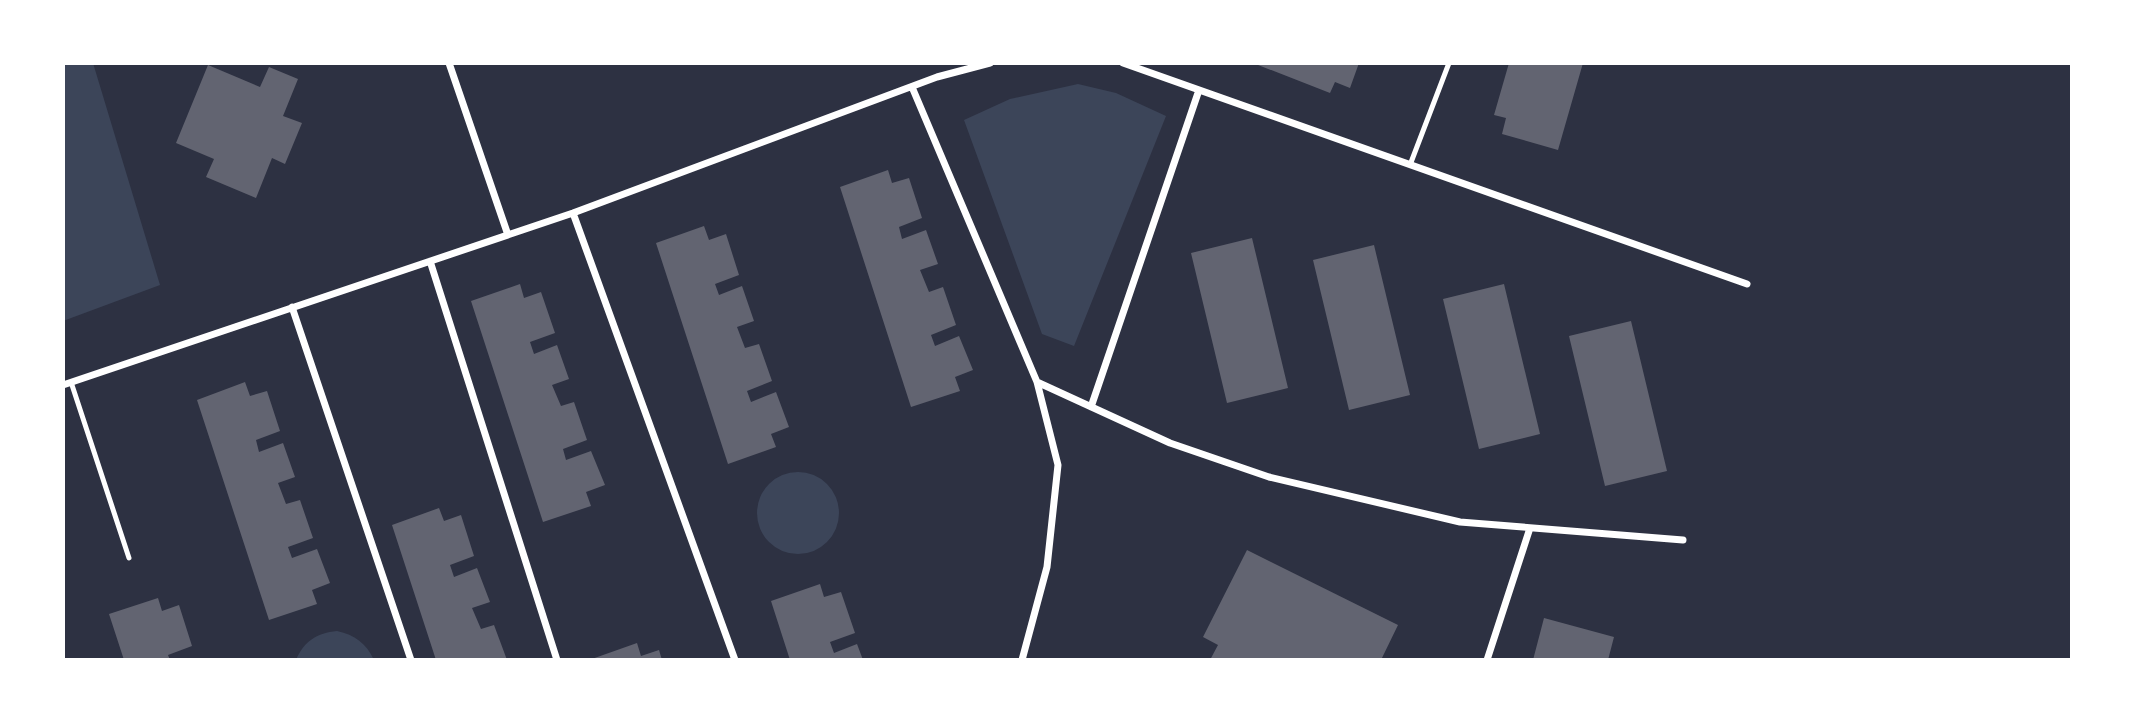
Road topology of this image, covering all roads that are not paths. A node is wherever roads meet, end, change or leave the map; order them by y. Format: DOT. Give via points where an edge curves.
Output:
graph roads {
  1 [pos="449,63"];
  2 [pos="990,63"];
  3 [pos="1124,63"];
  4 [pos="1449,63"];
  5 [pos="912,87"];
  6 [pos="1199,90"];
  7 [pos="1410,164"];
  8 [pos="573,213"];
  9 [pos="508,235"];
  10 [pos="430,261"];
  11 [pos="1747,284"];
  12 [pos="292,307"];
  13 [pos="67,383"];
  14 [pos="1037,383"];
  15 [pos="1091,407"];
  16 [pos="1530,528"];
  17 [pos="1682,540"];
  18 [pos="129,558"];
  19 [pos="411,660"];
  20 [pos="556,660"];
  21 [pos="735,660"];
  22 [pos="1023,660"];
  23 [pos="1487,660"];
  1 -- 9 [label="street"];
  2 -- 5 [label="street"];
  3 -- 6 [label="street"];
  4 -- 7 [label="lane"];
  5 -- 8 [label="street"];
  5 -- 14 [label="street"];
  6 -- 7 [label="street"];
  6 -- 15 [label="street"];
  7 -- 11 [label="street"];
  8 -- 9 [label="street"];
  8 -- 21 [label="street"];
  9 -- 10 [label="street"];
  10 -- 12 [label="street"];
  10 -- 20 [label="street"];
  12 -- 13 [label="street"];
  12 -- 19 [label="street"];
  13 -- 18 [label="lane"];
  14 -- 15 [label="street"];
  14 -- 22 [label="street" via="1058,465 1047,567"];
  15 -- 16 [label="street" via="1170,443 1269,477 1460,522"];
  16 -- 17 [label="street"];
  16 -- 23 [label="street"];
}
